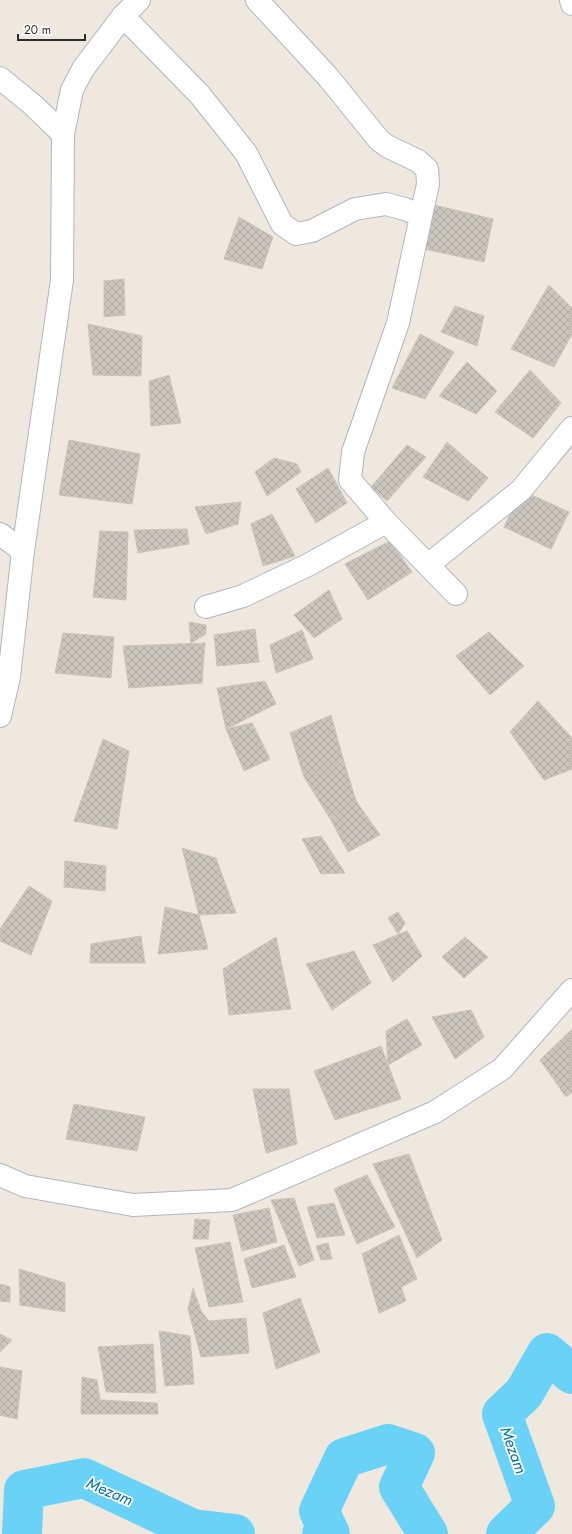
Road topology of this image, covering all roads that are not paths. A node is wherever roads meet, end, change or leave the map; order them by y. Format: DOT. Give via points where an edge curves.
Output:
graph roads {
  1 [pos="139,0"];
  2 [pos="257,0"];
  3 [pos="571,0"];
  4 [pos="572,4"];
  5 [pos="123,16"];
  6 [pos="0,78"];
  7 [pos="63,134"];
  8 [pos="421,216"];
  9 [pos="572,428"];
  10 [pos="386,522"];
  11 [pos="0,534"];
  12 [pos="23,552"];
  13 [pos="428,565"];
  14 [pos="456,594"];
  15 [pos="206,607"];
  16 [pos="0,716"];
  17 [pos="572,990"];
  18 [pos="0,1175"];
  1 -- 5 [label="street"];
  2 -- 8 [label="street" via="328,77 379,140 418,161 427,169 428,184"];
  3 -- 4 [label="street"];
  5 -- 7 [label="street" via="83,68 72,90"];
  5 -- 8 [label="street" via="200,95 246,153 282,224 296,234 312,231 355,209 386,204"];
  6 -- 7 [label="street"];
  7 -- 12 [label="street" via="62,280"];
  8 -- 10 [label="street" via="398,323 353,452 351,466 350,480"];
  9 -- 13 [label="street" via="521,490"];
  10 -- 13 [label="street"];
  10 -- 15 [label="street" via="308,565 243,596"];
  11 -- 12 [label="street"];
  12 -- 16 [label="street" via="9,677"];
  13 -- 14 [label="street"];
  17 -- 18 [label="street" via="502,1069 435,1112 232,1200 132,1205 25,1186"];
}
